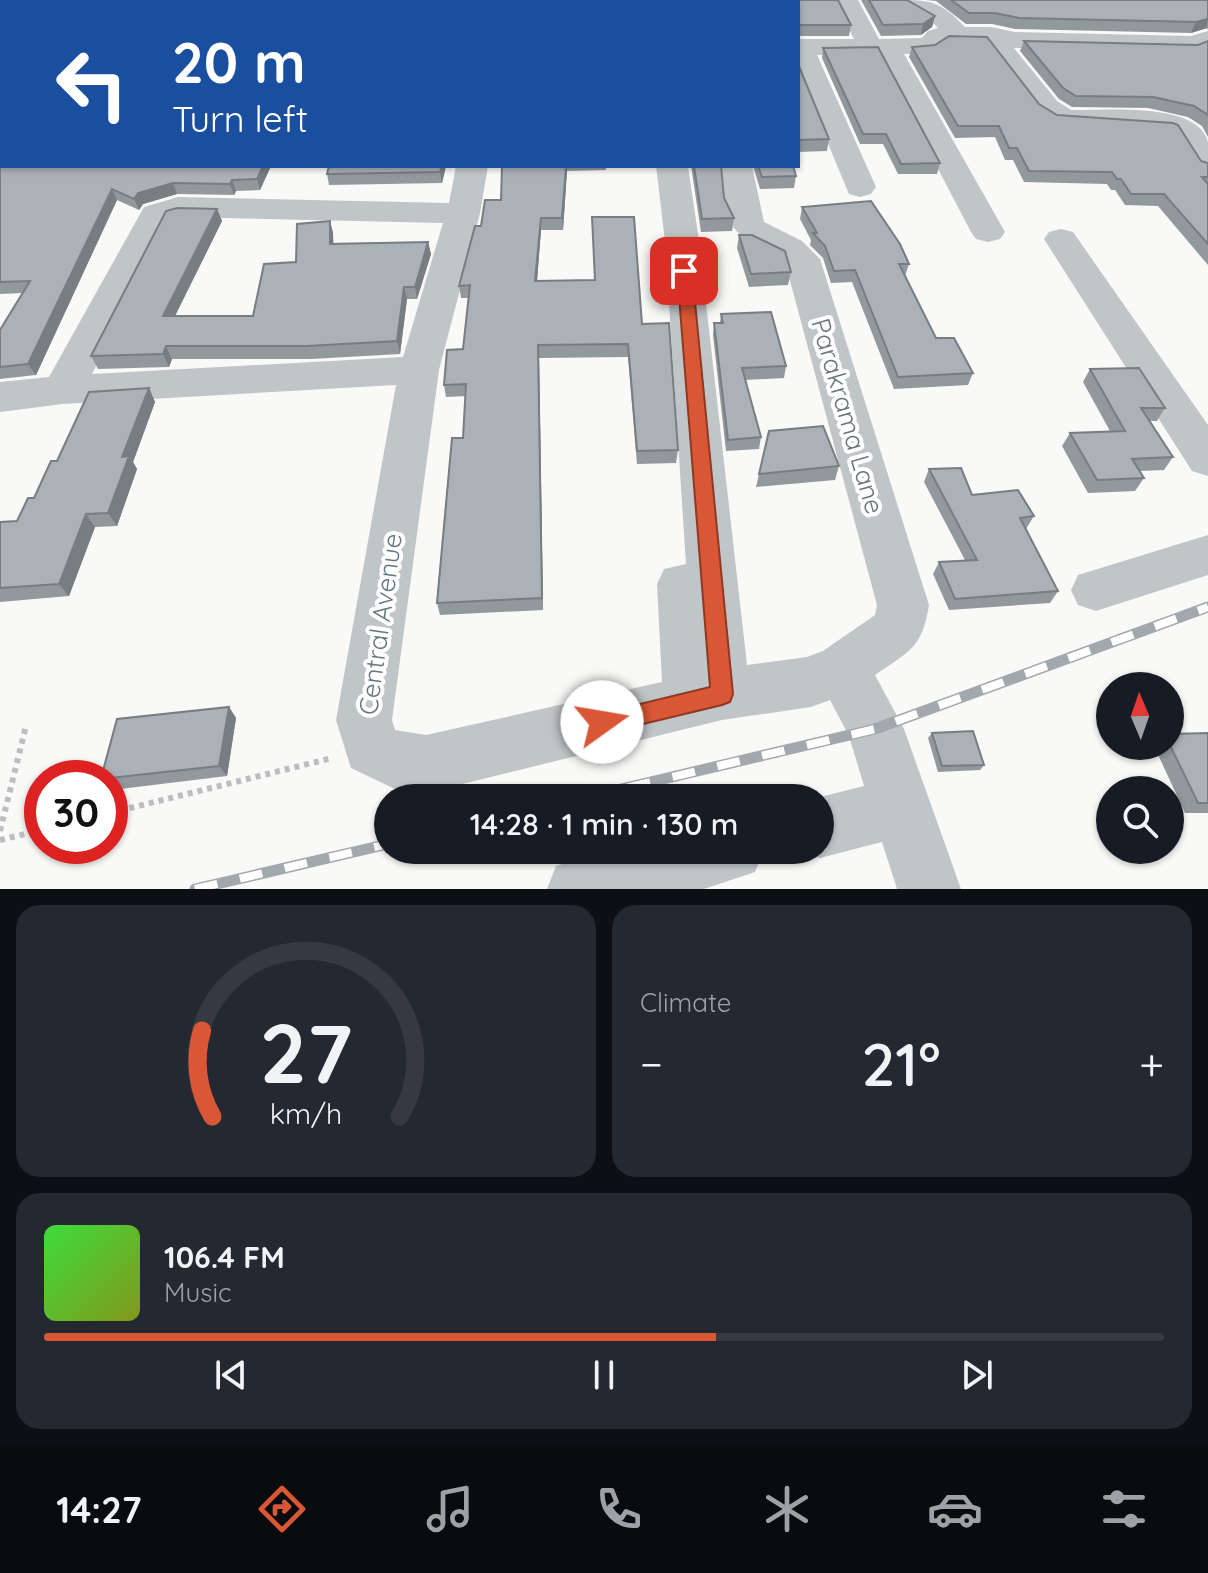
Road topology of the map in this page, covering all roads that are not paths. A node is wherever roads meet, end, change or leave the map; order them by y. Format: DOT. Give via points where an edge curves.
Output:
graph roads {
  1 [pos="846,0"];
  2 [pos="908,0"];
  3 [pos="957,34"];
  4 [pos="991,35"];
  5 [pos="1203,45"];
  6 [pos="800,47"];
  7 [pos="880,47"];
  8 [pos="1208,164"];
  9 [pos="472,168"];
  10 [pos="672,168"];
  11 [pos="736,168"];
  12 [pos="860,187"];
  13 [pos="463,213"];
  14 [pos="988,232"];
  15 [pos="1061,239"];
  16 [pos="419,370"];
  17 [pos="63,390"];
  18 [pos="11,397"];
  19 [pos="0,434"];
  20 [pos="1208,459"];
  21 [pos="674,481"];
  22 [pos="1208,555"];
  23 [pos="1096,590"];
  24 [pos="842,668"];
  25 [pos="706,698"];
  26 [pos="901,807"];
  27 [pos="834,824"];
  28 [pos="678,864"];
  29 [pos="579,889"];
  30 [pos="929,889"];
  1 -- 7 [label="street"];
  2 -- 3 [label="street" via="937,12"];
  3 -- 4 [label="street"];
  3 -- 7 [label="street" via="937,36 929,46"];
  4 -- 5 [label="street"];
  4 -- 8 [label="street" via="1047,107 1064,118 1174,122 1185,128"];
  6 -- 7 [label="street"];
  6 -- 12 [label="street"];
  7 -- 14 [label="street"];
  9 -- 13 [label="street, Central Avenue"];
  10 -- 25 [label="street" via="682,241"];
  11 -- 24 [label="street, Parakrama Lane" via="746,222 802,259 903,605 899,628"];
  13 -- 16 [label="street, Central Avenue"];
  13 -- 17 [label="street" via="178,207 156,214"];
  15 -- 20 [label="street"];
  16 -- 17 [label="street"];
  16 -- 25 [label="street, Central Avenue" via="364,720 372,748 395,760 426,764"];
  17 -- 18 [label="street"];
  18 -- 19 [label="street"];
  21 -- 25 [label="street"];
  22 -- 23 [label="street"];
  24 -- 25 [label="street, Central Avenue" via="811,682"];
  24 -- 26 [label="street" via="875,729"];
  26 -- 27 [label="street"];
  26 -- 30 [label="street"];
  28 -- 29 [label="street"];
}
